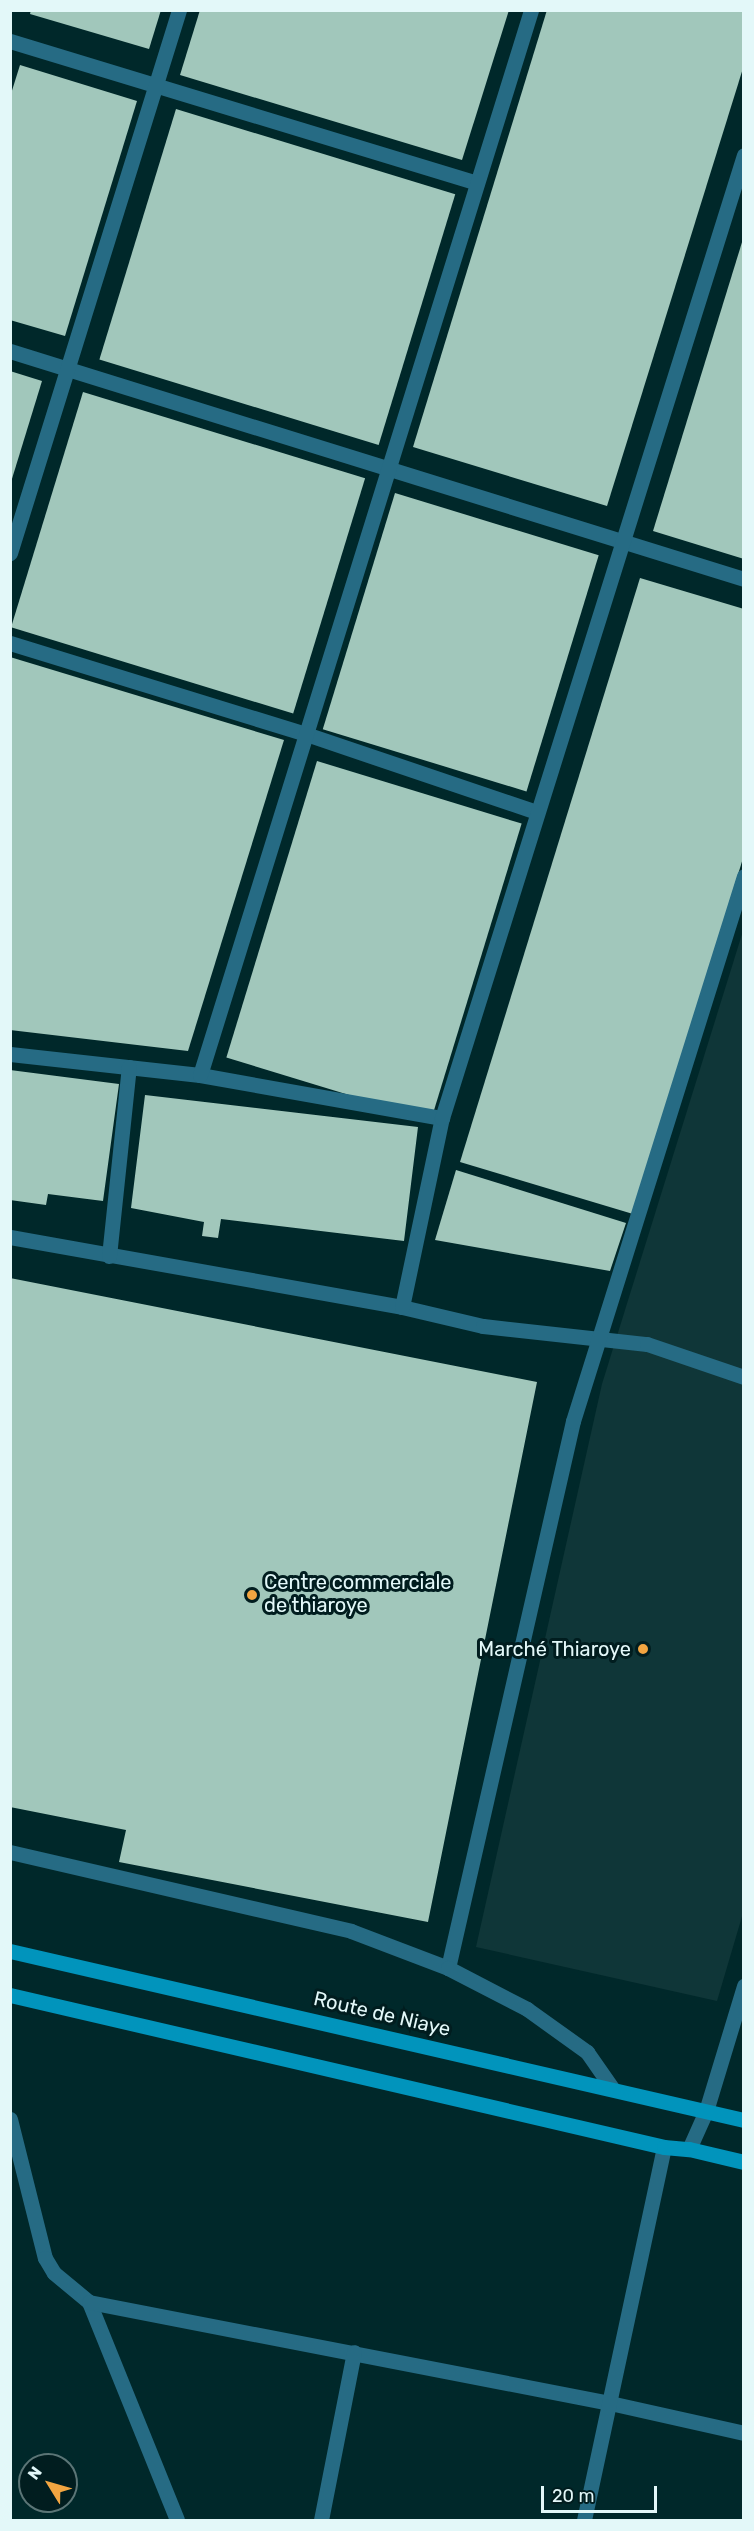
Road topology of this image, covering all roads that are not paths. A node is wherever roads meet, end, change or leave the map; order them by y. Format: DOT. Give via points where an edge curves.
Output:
graph roads {
  1 [pos="179,10"];
  2 [pos="531,10"];
  3 [pos="10,41"];
  4 [pos="156,86"];
  5 [pos="744,156"];
  6 [pos="477,183"];
  7 [pos="10,351"];
  8 [pos="68,368"];
  9 [pos="389,467"];
  10 [pos="620,543"];
  11 [pos="10,553"];
  12 [pos="744,579"];
  13 [pos="10,643"];
  14 [pos="306,734"];
  15 [pos="536,812"];
  16 [pos="744,876"];
  17 [pos="10,1054"];
  18 [pos="129,1067"];
  19 [pos="200,1075"];
  20 [pos="442,1118"];
  21 [pos="10,1237"];
  22 [pos="109,1256"];
  23 [pos="402,1307"];
  24 [pos="599,1340"];
  25 [pos="744,1377"];
  26 [pos="10,1852"];
  27 [pos="10,1951"];
  28 [pos="448,1968"];
  29 [pos="744,1986"];
  30 [pos="10,1995"];
  31 [pos="612,2088"];
  32 [pos="706,2111"];
  33 [pos="10,2119"];
  34 [pos="744,2120"];
  35 [pos="664,2147"];
  36 [pos="688,2149"];
  37 [pos="744,2162"];
  38 [pos="89,2302"];
  39 [pos="354,2352"];
  40 [pos="610,2403"];
  41 [pos="744,2433"];
  42 [pos="177,2520"];
  43 [pos="321,2520"];
  44 [pos="584,2520"];
  1 -- 4 [label="street"];
  2 -- 6 [label="street"];
  3 -- 4 [label="street"];
  4 -- 6 [label="street"];
  4 -- 8 [label="street"];
  5 -- 10 [label="street"];
  6 -- 9 [label="street"];
  7 -- 8 [label="street"];
  8 -- 9 [label="street"];
  8 -- 11 [label="street"];
  9 -- 10 [label="street"];
  9 -- 14 [label="street"];
  10 -- 12 [label="street"];
  10 -- 15 [label="street"];
  13 -- 14 [label="street"];
  14 -- 15 [label="street"];
  14 -- 19 [label="street"];
  15 -- 20 [label="street"];
  16 -- 24 [label="street"];
  17 -- 18 [label="street"];
  18 -- 19 [label="street"];
  18 -- 22 [label="street"];
  19 -- 20 [label="street"];
  20 -- 23 [label="street"];
  21 -- 22 [label="street"];
  22 -- 23 [label="street"];
  23 -- 24 [label="street" via="483,1326"];
  24 -- 25 [label="street" via="647,1344"];
  24 -- 28 [label="street" via="573,1421"];
  26 -- 28 [label="street" via="351,1931"];
  27 -- 31 [label="main road, Route de Niaye"];
  28 -- 31 [label="street" via="527,2009 587,2052"];
  29 -- 32 [label="street"];
  30 -- 35 [label="main road"];
  31 -- 32 [label="main road, Route de Niaye"];
  32 -- 34 [label="main road, Route de Niaye"];
  32 -- 36 [label="street"];
  33 -- 38 [label="street" via="45,2258 54,2272"];
  35 -- 36 [label="main road"];
  35 -- 40 [label="street"];
  36 -- 37 [label="main road"];
  38 -- 39 [label="street"];
  38 -- 42 [label="street"];
  39 -- 40 [label="street"];
  39 -- 43 [label="street"];
  40 -- 41 [label="street"];
  40 -- 44 [label="street"];
}
